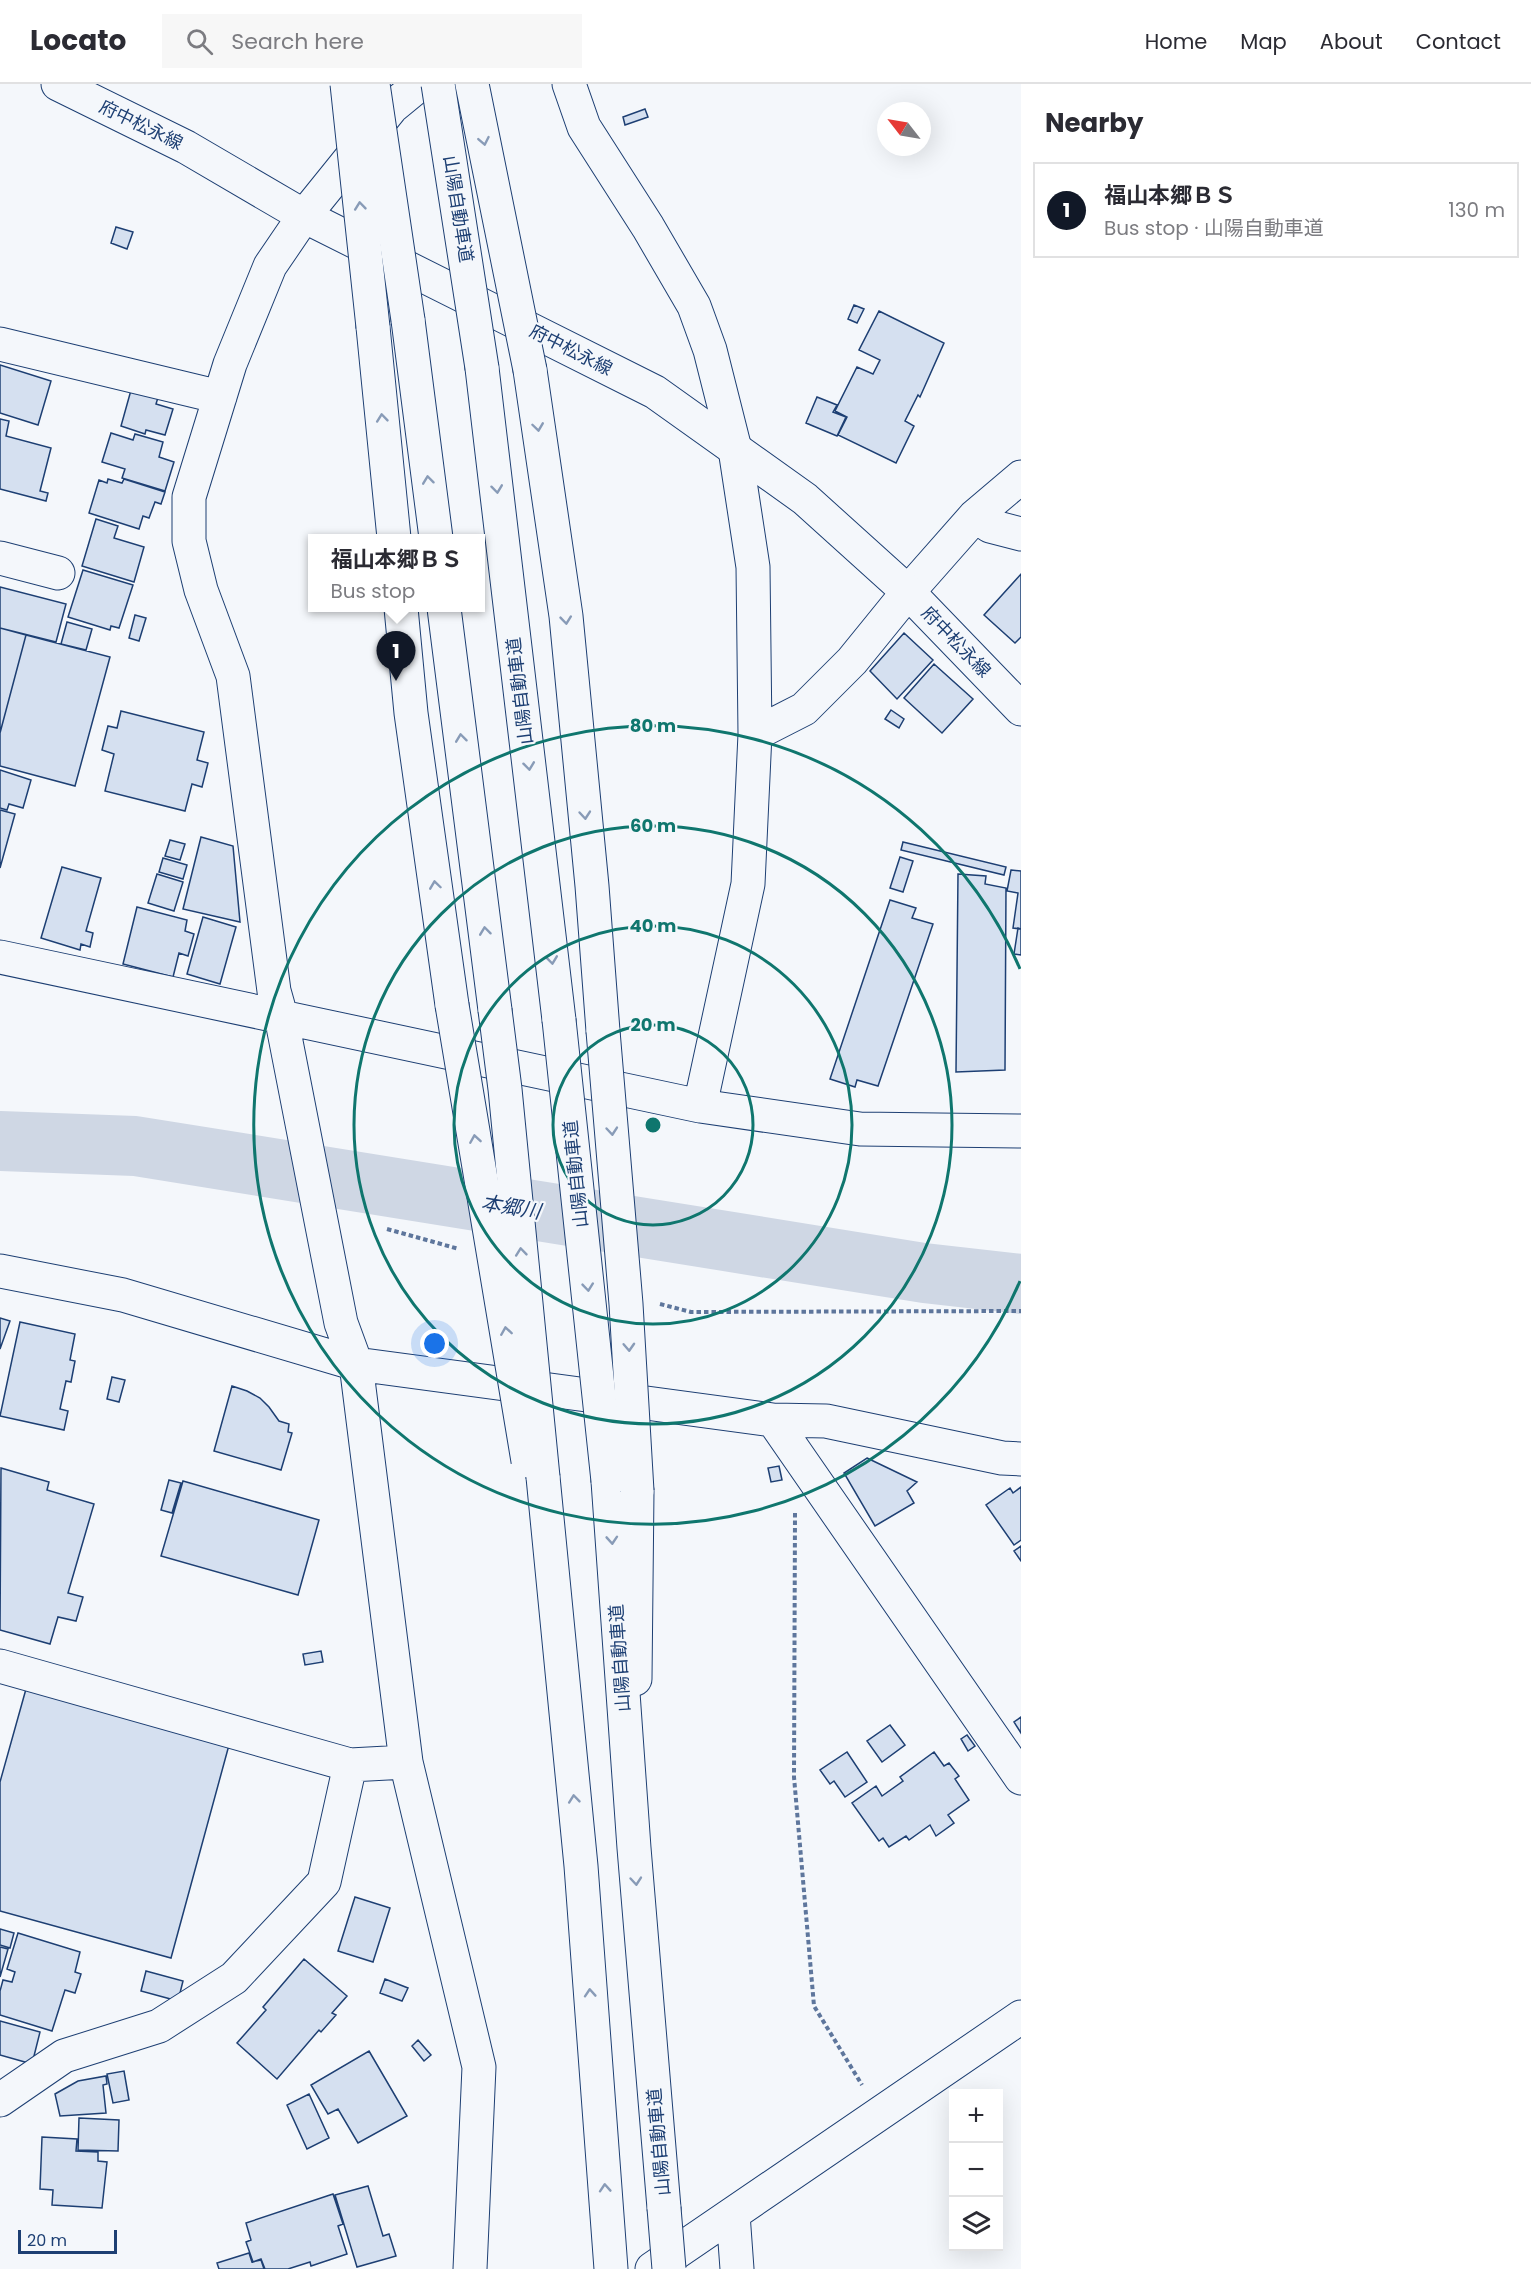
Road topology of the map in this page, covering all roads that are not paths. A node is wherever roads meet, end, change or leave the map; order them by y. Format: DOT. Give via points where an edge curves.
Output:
graph roads {
  1 [pos="58,84"];
  2 [pos="347,84"];
  3 [pos="373,84"];
  4 [pos="420,84"];
  5 [pos="438,84"];
  6 [pos="472,84"];
  7 [pos="569,84"];
  8 [pos="304,216"];
  9 [pos="0,344"];
  10 [pos="220,397"];
  11 [pos="735,448"];
  12 [pos="1021,477"];
  13 [pos="975,516"];
  14 [pos="394,534"];
  15 [pos="435,534"];
  16 [pos="1021,534"];
  17 [pos="0,558"];
  18 [pos="58,573"];
  19 [pos="908,592"];
  20 [pos="400,612"];
  21 [pos="445,612"];
  22 [pos="1021,709"];
  23 [pos="755,734"];
  24 [pos="0,957"];
  25 [pos="281,1016"];
  26 [pos="700,1106"];
  27 [pos="1021,1131"];
  28 [pos="0,1271"];
  29 [pos="356,1364"];
  30 [pos="773,1420"];
  31 [pos="826,1420"];
  32 [pos="1021,1459"];
  33 [pos="804,1466"];
  34 [pos="536,1474"];
  35 [pos="622,1486"];
  36 [pos="0,1666"];
  37 [pos="406,1762"];
  38 [pos="350,1765"];
  39 [pos="1021,1778"];
  40 [pos="1021,2017"];
  41 [pos="0,2100"];
  42 [pos="733,2214"];
  43 [pos="610,2258"];
  44 [pos="470,2269"];
  45 [pos="652,2269"];
  46 [pos="669,2269"];
  47 [pos="737,2269"];
  1 -- 8 [label="main road, 府中松永線" via="186,147"];
  14 -- 2 [label="main road, one-way, bridge"];
  15 -- 3 [label="main road, one-way, bridge"];
  4 -- 8 [label="main road" via="392,107"];
  5 -- 35 [label="main road, 山陽自動車道, one-way, bridge" via="482,368 559,1020"];
  6 -- 35 [label="main road, one-way, bridge" via="530,370 566,616 626,1304"];
  7 -- 11 [label="main road" via="584,127 694,306 710,350"];
  8 -- 10 [label="main road" via="270,266"];
  8 -- 11 [label="main road, 府中松永線" via="655,392"];
  9 -- 10 [label="main road"];
  10 -- 25 [label="main road" via="189,497 189,541 201,590 232,676 274,991"];
  11 -- 19 [label="main road, 府中松永線" via="805,499"];
  11 -- 23 [label="main road" via="753,567"];
  12 -- 13 [label="main road"];
  13 -- 16 [label="main road" via="990,526"];
  13 -- 19 [label="main road"];
  17 -- 18 [label="main road"];
  19 -- 22 [label="main road, 府中松永線"];
  19 -- 23 [label="main road" via="852,662 804,709"];
  34 -- 20 [label="main road, one-way, bridge" via="452,1005"];
  34 -- 21 [label="main road, one-way, bridge" via="505,1089"];
  23 -- 26 [label="main road" via="748,884"];
  24 -- 25 [label="main road"];
  25 -- 26 [label="main road"];
  25 -- 29 [label="main road" via="341,1323"];
  26 -- 27 [label="main road" via="860,1130"];
  28 -- 29 [label="main road" via="123,1295"];
  29 -- 30 [label="main road"];
  29 -- 37 [label="main road"];
  30 -- 31 [label="main road"];
  30 -- 33 [label="main road"];
  31 -- 32 [label="main road"];
  31 -- 33 [label="main road"];
  33 -- 39 [label="main road"];
  43 -- 34 [label="main road, one-way" via="559,1642"];
  35 -- 46 [label="main road, 山陽自動車道, one-way, bridge" via="633,1848"];
  36 -- 38 [label="main road"];
  37 -- 38 [label="main road"];
  37 -- 44 [label="main road" via="479,2067"];
  38 -- 41 [label="main road" via="324,1882 234,1978 159,2026 64,2056"];
  40 -- 42 [label="main road"];
  42 -- 45 [label="main road"];
  42 -- 47 [label="main road"];
}
